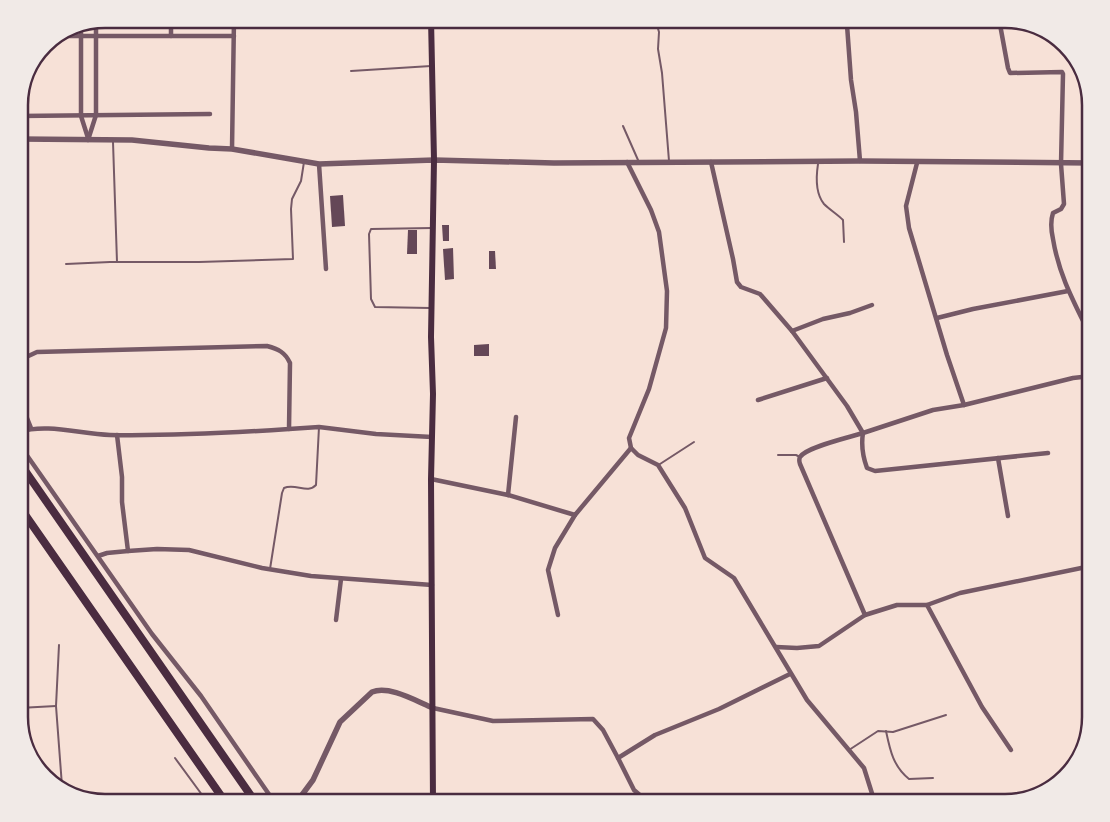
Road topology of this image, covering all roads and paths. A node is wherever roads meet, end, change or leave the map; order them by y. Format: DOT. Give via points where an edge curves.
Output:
graph roads {
  1 [pos="171,28"];
  2 [pos="234,28"];
  3 [pos="431,28"];
  4 [pos="658,28"];
  5 [pos="847,28"];
  6 [pos="1001,28"];
  7 [pos="96,29"];
  8 [pos="81,31"];
  9 [pos="70,36"];
  10 [pos="82,36"];
  11 [pos="96,36"];
  12 [pos="171,36"];
  13 [pos="234,36"];
  14 [pos="431,66"];
  15 [pos="351,71"];
  16 [pos="210,114"];
  17 [pos="96,115"];
  18 [pos="28,116"];
  19 [pos="82,116"];
  20 [pos="623,126"];
  21 [pos="28,139"];
  22 [pos="88,140"];
  23 [pos="113,140"];
  24 [pos="232,149"];
  25 [pos="434,160"];
  26 [pos="669,161"];
  27 [pos="860,161"];
  28 [pos="304,162"];
  29 [pos="627,162"];
  30 [pos="639,162"];
  31 [pos="711,162"];
  32 [pos="818,162"];
  33 [pos="917,162"];
  34 [pos="319,164"];
  35 [pos="1061,164"];
  36 [pos="1082,164"];
  37 [pos="432,228"];
  38 [pos="844,242"];
  39 [pos="117,262"];
  40 [pos="66,264"];
  41 [pos="326,269"];
  42 [pos="1068,291"];
  43 [pos="872,305"];
  44 [pos="431,308"];
  45 [pos="937,318"];
  46 [pos="1082,319"];
  47 [pos="792,331"];
  48 [pos="28,356"];
  49 [pos="1082,377"];
  50 [pos="827,378"];
  51 [pos="758,400"];
  52 [pos="964,405"];
  53 [pos="516,417"];
  54 [pos="28,420"];
  55 [pos="319,427"];
  56 [pos="31,428"];
  57 [pos="28,429"];
  58 [pos="289,429"];
  59 [pos="863,433"];
  60 [pos="117,434"];
  61 [pos="432,437"];
  62 [pos="694,442"];
  63 [pos="631,448"];
  64 [pos="1048,453"];
  65 [pos="778,455"];
  66 [pos="800,456"];
  67 [pos="28,457"];
  68 [pos="998,458"];
  69 [pos="658,465"];
  70 [pos="28,475"];
  71 [pos="431,479"];
  72 [pos="508,495"];
  73 [pos="575,515"];
  74 [pos="1008,516"];
  75 [pos="28,519"];
  76 [pos="128,551"];
  77 [pos="98,556"];
  78 [pos="1082,568"];
  79 [pos="270,569"];
  80 [pos="341,579"];
  81 [pos="432,585"];
  82 [pos="927,605"];
  83 [pos="865,614"];
  84 [pos="558,615"];
  85 [pos="336,620"];
  86 [pos="59,645"];
  87 [pos="776,647"];
  88 [pos="790,674"];
  89 [pos="56,706"];
  90 [pos="28,708"];
  91 [pos="433,708"];
  92 [pos="946,715"];
  93 [pos="886,731"];
  94 [pos="849,750"];
  95 [pos="1011,750"];
  96 [pos="175,758"];
  97 [pos="618,758"];
  98 [pos="933,778"];
  99 [pos="62,781"];
  100 [pos="201,794"];
  101 [pos="220,794"];
  102 [pos="250,794"];
  103 [pos="269,794"];
  104 [pos="303,794"];
  105 [pos="433,794"];
  106 [pos="639,794"];
  107 [pos="872,794"];
  1 -- 12 [label="street"];
  2 -- 13 [label="street"];
  3 -- 14 [label="main road"];
  4 -- 26 [label="lane"];
  5 -- 27 [label="street"];
  6 -- 35 [label="street" via="1010,73 1063,74"];
  7 -- 11 [label="street"];
  8 -- 10 [label="street"];
  9 -- 10 [label="street"];
  10 -- 11 [label="street"];
  10 -- 19 [label="street"];
  11 -- 12 [label="street"];
  11 -- 17 [label="street"];
  12 -- 13 [label="street"];
  13 -- 24 [label="street"];
  14 -- 15 [label="lane"];
  14 -- 25 [label="main road"];
  16 -- 17 [label="street"];
  17 -- 19 [label="street"];
  17 -- 22 [label="street"];
  18 -- 19 [label="street"];
  19 -- 22 [label="street"];
  20 -- 30 [label="lane"];
  21 -- 22 [label="street"];
  22 -- 23 [label="street"];
  23 -- 24 [label="street"];
  23 -- 39 [label="lane"];
  24 -- 28 [label="street"];
  25 -- 29 [label="street"];
  25 -- 34 [label="street"];
  25 -- 37 [label="main road"];
  26 -- 30 [label="street"];
  26 -- 31 [label="street"];
  27 -- 32 [label="street"];
  27 -- 33 [label="street"];
  28 -- 34 [label="street"];
  28 -- 39 [label="lane" via="301,181 292,199 294,259"];
  29 -- 30 [label="street"];
  29 -- 63 [label="street" via="660,232 667,292 666,328 649,389 629,438"];
  31 -- 32 [label="street"];
  31 -- 47 [label="street" via="736,282 760,294"];
  32 -- 38 [label="lane" via="818,192 824,203 843,220"];
  33 -- 35 [label="street"];
  33 -- 45 [label="street" via="906,206 909,228"];
  34 -- 41 [label="street"];
  35 -- 36 [label="street"];
  35 -- 42 [label="street" via="1064,204 1051,219 1056,258"];
  37 -- 44 [label="main road"];
  37 -- 44 [label="lane" via="371,229 369,234 371,299 375,307"];
  39 -- 40 [label="lane"];
  42 -- 45 [label="street"];
  42 -- 46 [label="street"];
  43 -- 47 [label="street"];
  44 -- 61 [label="main road"];
  45 -- 52 [label="street"];
  47 -- 50 [label="street"];
  48 -- 58 [label="street" via="37,352 267,346 286,354 290,363"];
  49 -- 52 [label="street"];
  50 -- 51 [label="street"];
  50 -- 59 [label="street"];
  52 -- 59 [label="street" via="933,410"];
  53 -- 72 [label="street"];
  54 -- 56 [label="street"];
  55 -- 58 [label="street"];
  55 -- 61 [label="street"];
  55 -- 79 [label="lane" via="316,485 308,490 284,488"];
  56 -- 57 [label="street"];
  56 -- 60 [label="street"];
  58 -- 60 [label="street"];
  59 -- 66 [label="street"];
  59 -- 68 [label="street" via="864,460 868,468 875,471"];
  60 -- 76 [label="street"];
  61 -- 71 [label="main road"];
  62 -- 69 [label="lane"];
  63 -- 69 [label="street" via="638,456"];
  63 -- 73 [label="street"];
  64 -- 68 [label="street"];
  65 -- 66 [label="lane"];
  66 -- 83 [label="street" via="800,464"];
  67 -- 77 [label="street"];
  68 -- 74 [label="street"];
  69 -- 87 [label="street" via="685,508 705,558 734,578"];
  70 -- 102 [label="highway"];
  71 -- 72 [label="street"];
  71 -- 81 [label="main road"];
  72 -- 73 [label="street"];
  73 -- 84 [label="street" via="555,548 548,570"];
  75 -- 101 [label="highway"];
  76 -- 77 [label="street"];
  76 -- 79 [label="street" via="189,550"];
  77 -- 103 [label="street"];
  78 -- 82 [label="street" via="960,592"];
  79 -- 80 [label="street"];
  80 -- 81 [label="street"];
  80 -- 85 [label="street"];
  81 -- 91 [label="main road"];
  82 -- 83 [label="street" via="898,605"];
  82 -- 95 [label="street" via="982,707"];
  83 -- 87 [label="street" via="819,646"];
  86 -- 89 [label="lane"];
  87 -- 88 [label="street"];
  88 -- 94 [label="street" via="807,700"];
  88 -- 97 [label="street" via="655,735"];
  89 -- 90 [label="lane"];
  89 -- 99 [label="lane"];
  91 -- 97 [label="street" via="493,721 593,719"];
  91 -- 104 [label="street" via="387,690 372,692 340,722 314,780"];
  91 -- 105 [label="main road"];
  92 -- 93 [label="lane" via="893,732"];
  93 -- 94 [label="lane" via="872,734"];
  93 -- 98 [label="lane" via="892,756 902,773 909,779"];
  94 -- 107 [label="street" via="864,768"];
  96 -- 100 [label="lane"];
  97 -- 106 [label="street"];
}
